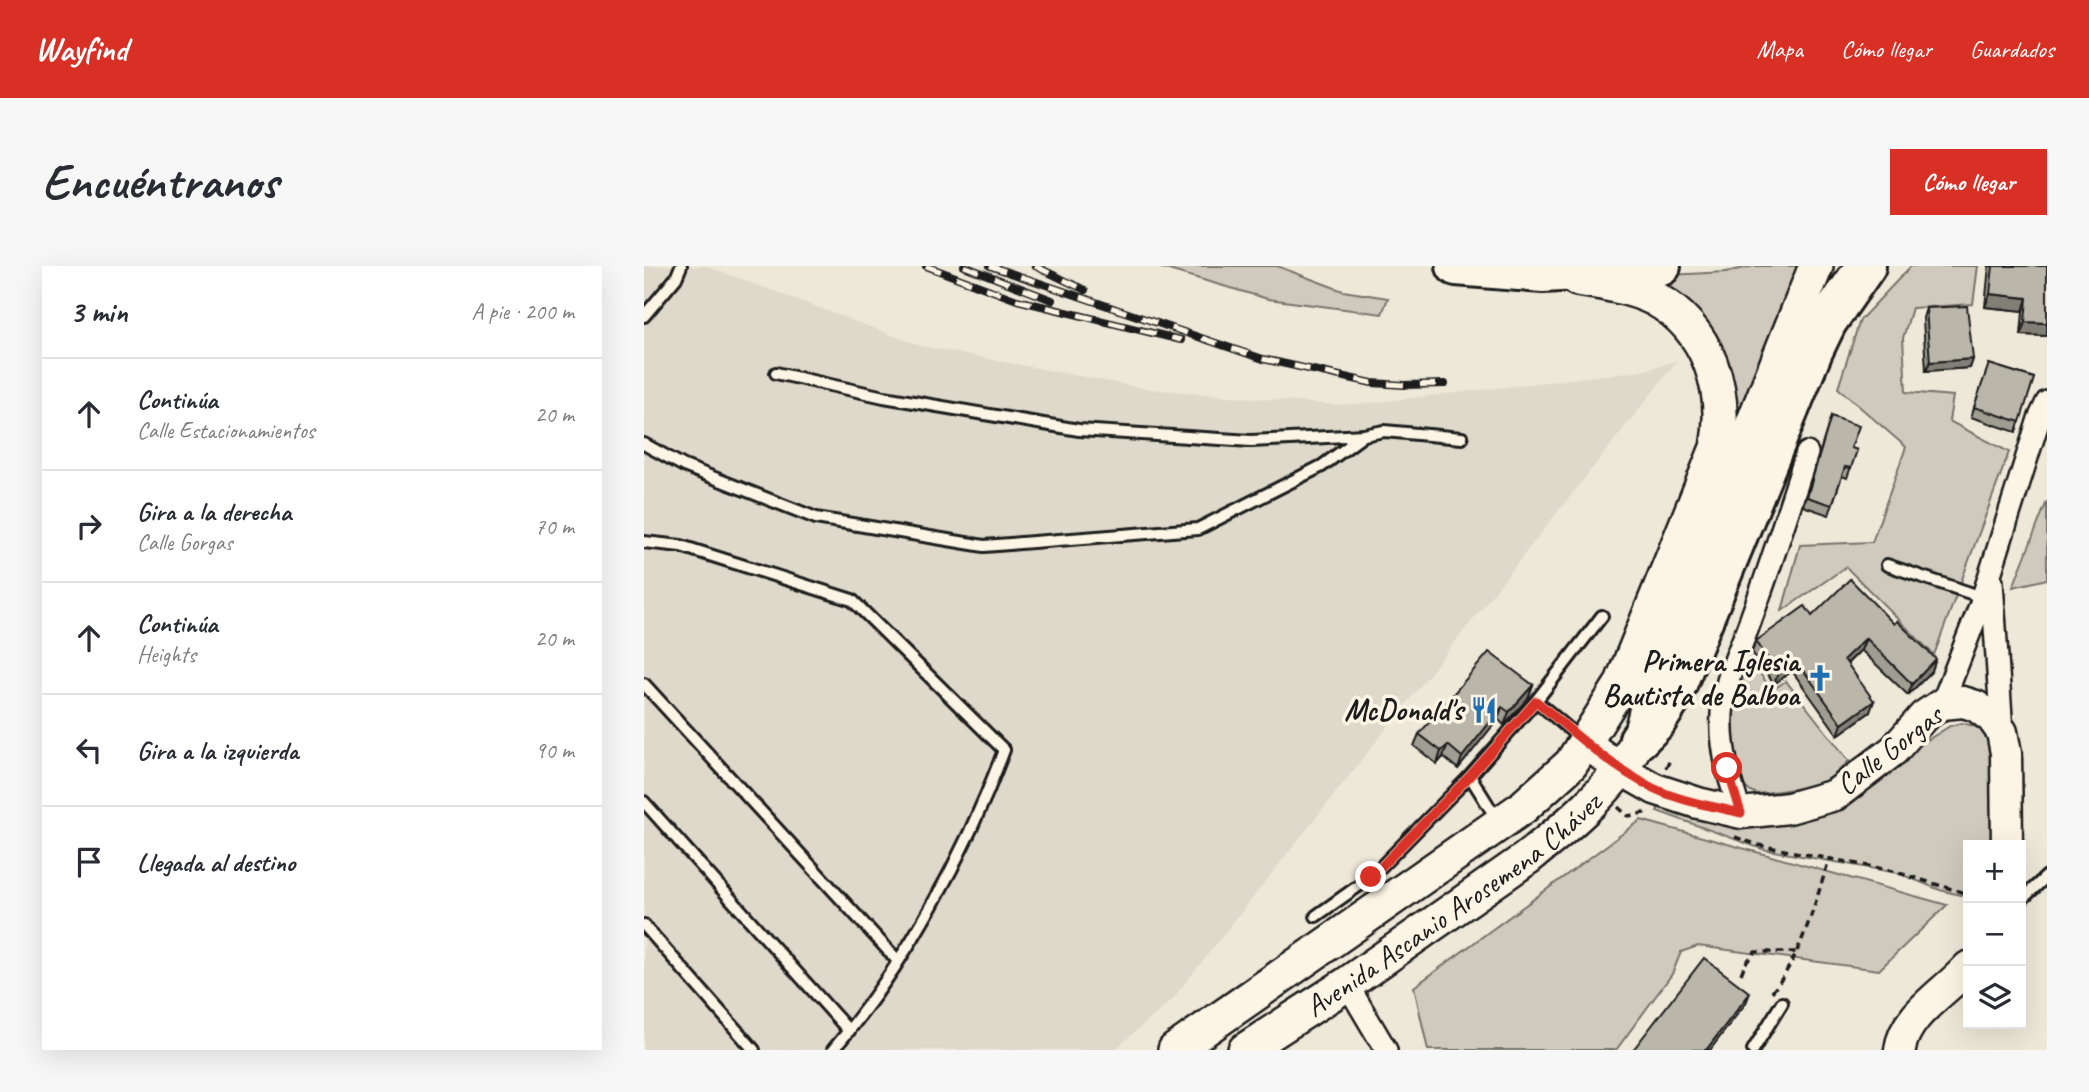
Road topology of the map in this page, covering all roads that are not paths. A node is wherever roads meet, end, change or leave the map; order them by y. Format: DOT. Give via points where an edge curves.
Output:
graph roads {
  1 [pos="681,266"];
  2 [pos="1455,266"];
  3 [pos="1661,266"];
  4 [pos="1816,266"];
  5 [pos="1866,266"];
  6 [pos="1543,273"];
  7 [pos="644,316"];
  8 [pos="776,373"];
  9 [pos="2047,402"];
  10 [pos="1364,435"];
  11 [pos="1462,438"];
  12 [pos="644,444"];
  13 [pos="1807,453"];
  14 [pos="644,542"];
  15 [pos="1887,565"];
  16 [pos="1991,566"];
  17 [pos="1982,597"];
  18 [pos="1602,616"];
  19 [pos="644,684"];
  20 [pos="1536,701"];
  21 [pos="1942,704"];
  22 [pos="2002,732"];
  23 [pos="1586,743"];
  24 [pos="1629,754"];
  25 [pos="1470,776"];
  26 [pos="644,802"];
  27 [pos="1500,824"];
  28 [pos="1737,825"];
  29 [pos="2007,840"];
  30 [pos="2047,876"];
  31 [pos="2026,896"];
  32 [pos="1316,916"];
  33 [pos="644,925"];
  34 [pos="898,961"];
  35 [pos="1963,972"];
  36 [pos="1347,984"];
  37 [pos="1782,1003"];
  38 [pos="849,1031"];
  39 [pos="754,1050"];
  40 [pos="833,1050"];
  41 [pos="1175,1050"];
  42 [pos="1245,1050"];
  43 [pos="1386,1050"];
  44 [pos="1753,1050"];
  45 [pos="1900,1050"];
  1 -- 7 [label="lane"];
  2 -- 6 [label="highway"];
  3 -- 6 [label="highway"];
  4 -- 24 [label="main road" via="1654,670"];
  5 -- 24 [label="highway" via="1813,351 1671,699"];
  6 -- 23 [label="main road, Avenida Ascanio Arosemena Chávez" via="1610,284 1670,309 1700,342 1711,365 1721,414 1717,448 1621,685"];
  8 -- 10 [label="lane" via="884,397 1079,430 1251,441"];
  9 -- 16 [label="street"];
  10 -- 11 [label="lane" via="1384,431"];
  10 -- 12 [label="lane" via="1322,466 1199,529 984,546 817,518 684,466"];
  13 -- 28 [label="street" via="1725,687 1723,744"];
  14 -- 34 [label="lane" via="681,546 852,600 1004,750 985,800"];
  15 -- 17 [label="lane"];
  16 -- 17 [label="street"];
  16 -- 22 [label="street"];
  17 -- 21 [label="street"];
  18 -- 20 [label="lane"];
  19 -- 34 [label="lane"];
  20 -- 23 [label="lane"];
  20 -- 25 [label="lane"];
  21 -- 22 [label="street, Calle Gorgas" via="1976,706"];
  21 -- 28 [label="street, Calle Gorgas" via="1924,716 1894,750 1835,794"];
  22 -- 29 [label="street"];
  23 -- 24 [label="street, Calle Gorgas"];
  23 -- 27 [label="main road, Avenida Ascanio Arosemena Chávez" via="1571,764"];
  24 -- 28 [label="street, Calle Gorgas" via="1655,789 1698,803"];
  24 -- 36 [label="main road, Avenida Ascanio Arosemena Chávez" via="1563,828 1527,858"];
  25 -- 27 [label="lane"];
  25 -- 32 [label="lane" via="1371,877"];
  26 -- 38 [label="lane"];
  27 -- 41 [label="main road, Avenida Ascanio Arosemena Chávez"];
  30 -- 31 [label="lane"];
  33 -- 39 [label="lane"];
  34 -- 38 [label="lane"];
  35 -- 45 [label="street" via="1910,1024"];
  36 -- 42 [label="main road, Avenida Ascanio Arosemena Chávez"];
  36 -- 43 [label="street"];
  37 -- 44 [label="lane"];
  38 -- 40 [label="lane"];
}
